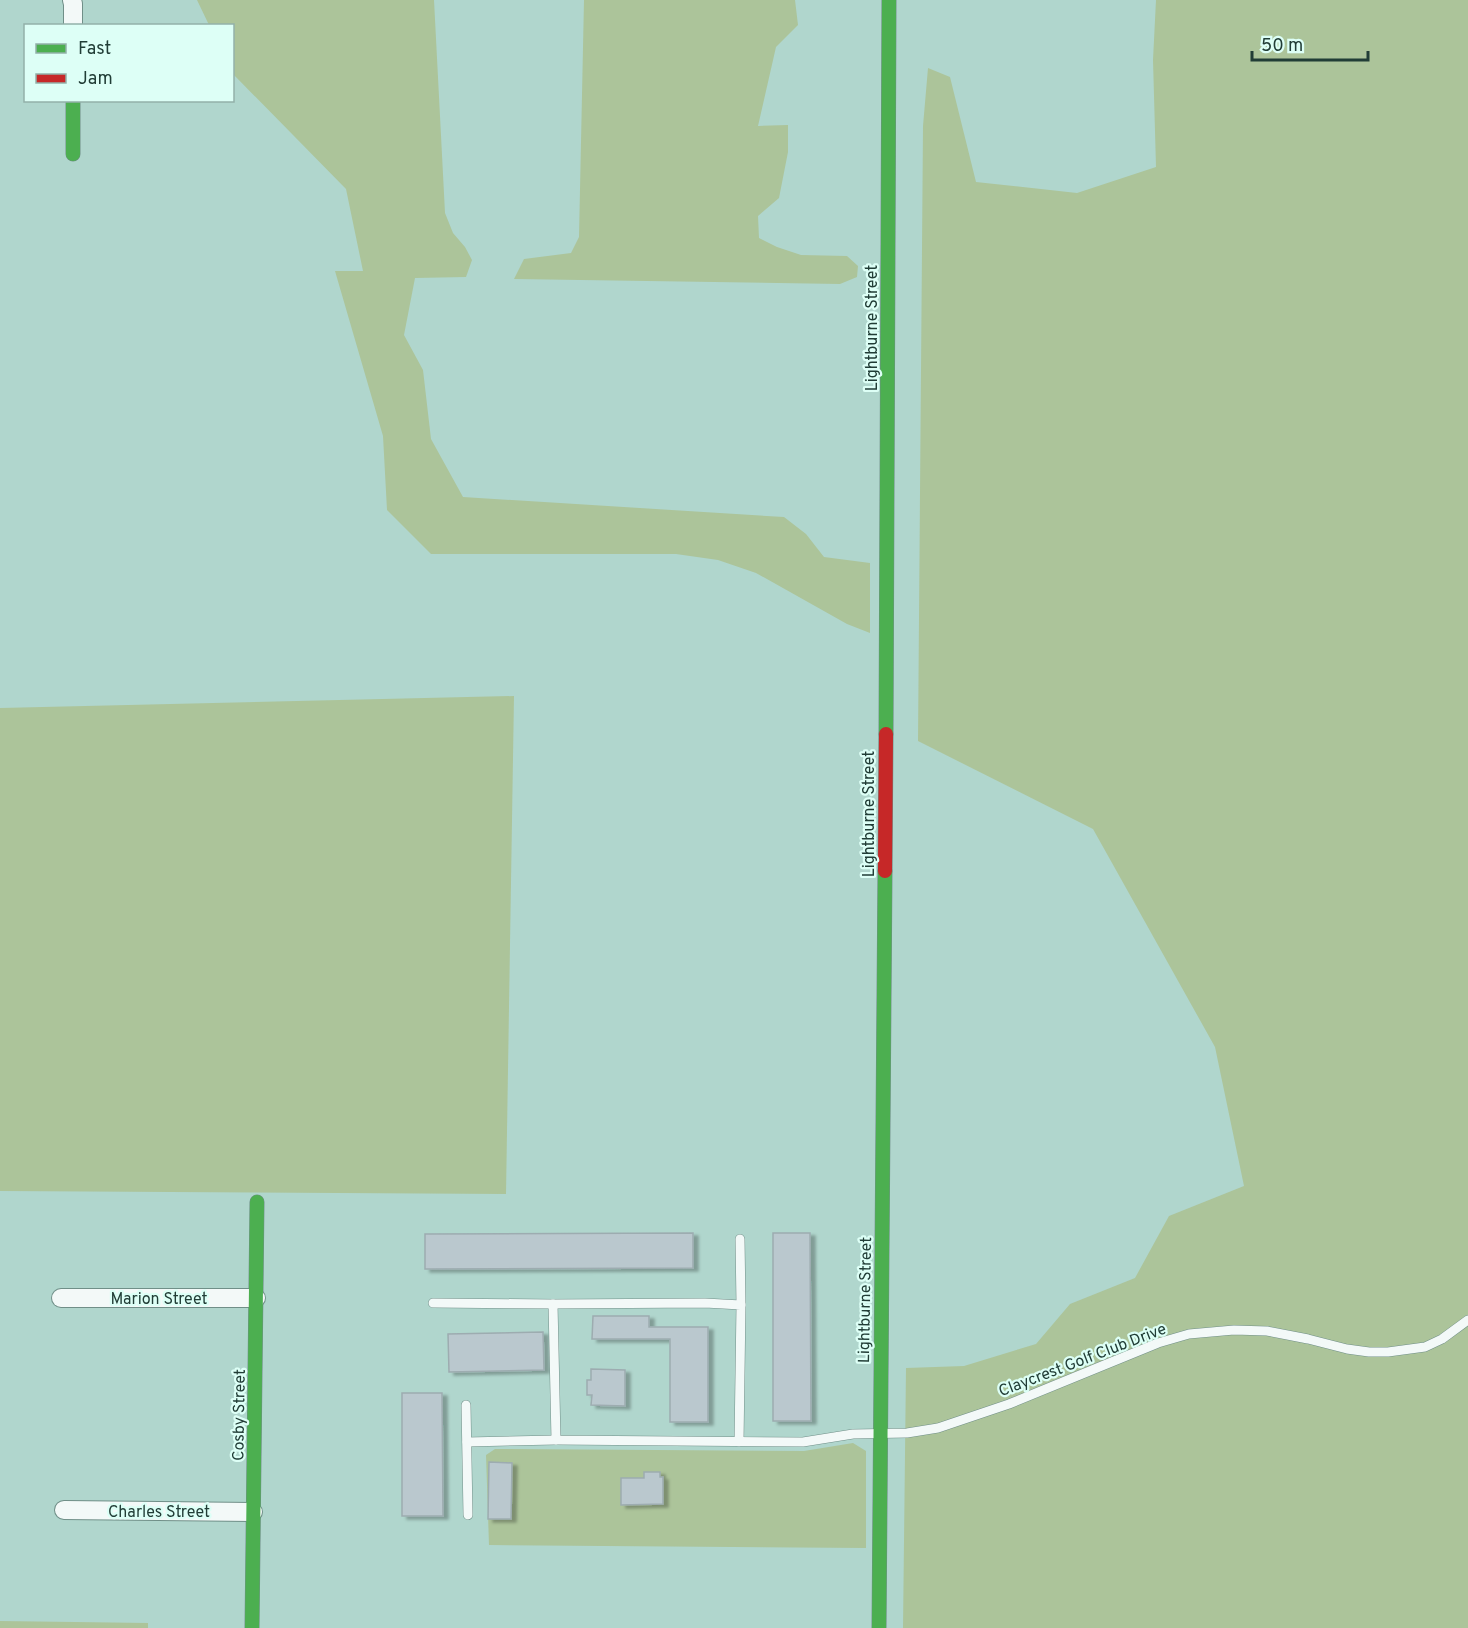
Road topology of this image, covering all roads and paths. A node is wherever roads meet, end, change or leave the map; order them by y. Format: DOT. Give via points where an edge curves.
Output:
graph roads {
  1 [pos="72,0"];
  2 [pos="889,0"];
  3 [pos="73,24"];
  4 [pos="73,102"];
  5 [pos="73,154"];
  6 [pos="257,1202"];
  7 [pos="740,1239"];
  8 [pos="61,1298"];
  9 [pos="256,1298"];
  10 [pos="434,1303"];
  11 [pos="554,1304"];
  12 [pos="741,1305"];
  13 [pos="1468,1320"];
  14 [pos="466,1405"];
  15 [pos="879,1434"];
  16 [pos="556,1440"];
  17 [pos="467,1442"];
  18 [pos="739,1442"];
  19 [pos="64,1510"];
  20 [pos="253,1512"];
  21 [pos="468,1515"];
  22 [pos="252,1628"];
  23 [pos="879,1628"];
  1 -- 3 [label="street"];
  2 -- 15 [label="main road, Lightburne Street"];
  4 -- 5 [label="main road"];
  6 -- 9 [label="main road, Cosby Street"];
  7 -- 12 [label="lane"];
  8 -- 9 [label="street, Marion Street"];
  9 -- 20 [label="main road, Cosby Street"];
  10 -- 11 [label="lane"];
  11 -- 12 [label="lane"];
  11 -- 16 [label="lane"];
  12 -- 18 [label="lane"];
  13 -- 15 [label="lane, Claycrest Golf Club Drive" via="1425,1347 1388,1352 1347,1349 1267,1331 1189,1334 938,1428"];
  14 -- 17 [label="lane"];
  15 -- 18 [label="lane, Claycrest Golf Club Drive" via="803,1442"];
  15 -- 23 [label="main road, Lightburne Street"];
  16 -- 17 [label="lane, Claycrest Golf Club Drive"];
  16 -- 18 [label="lane, Claycrest Golf Club Drive"];
  17 -- 21 [label="lane"];
  19 -- 20 [label="street, Charles Street"];
  20 -- 22 [label="main road, Cosby Street"];
}
